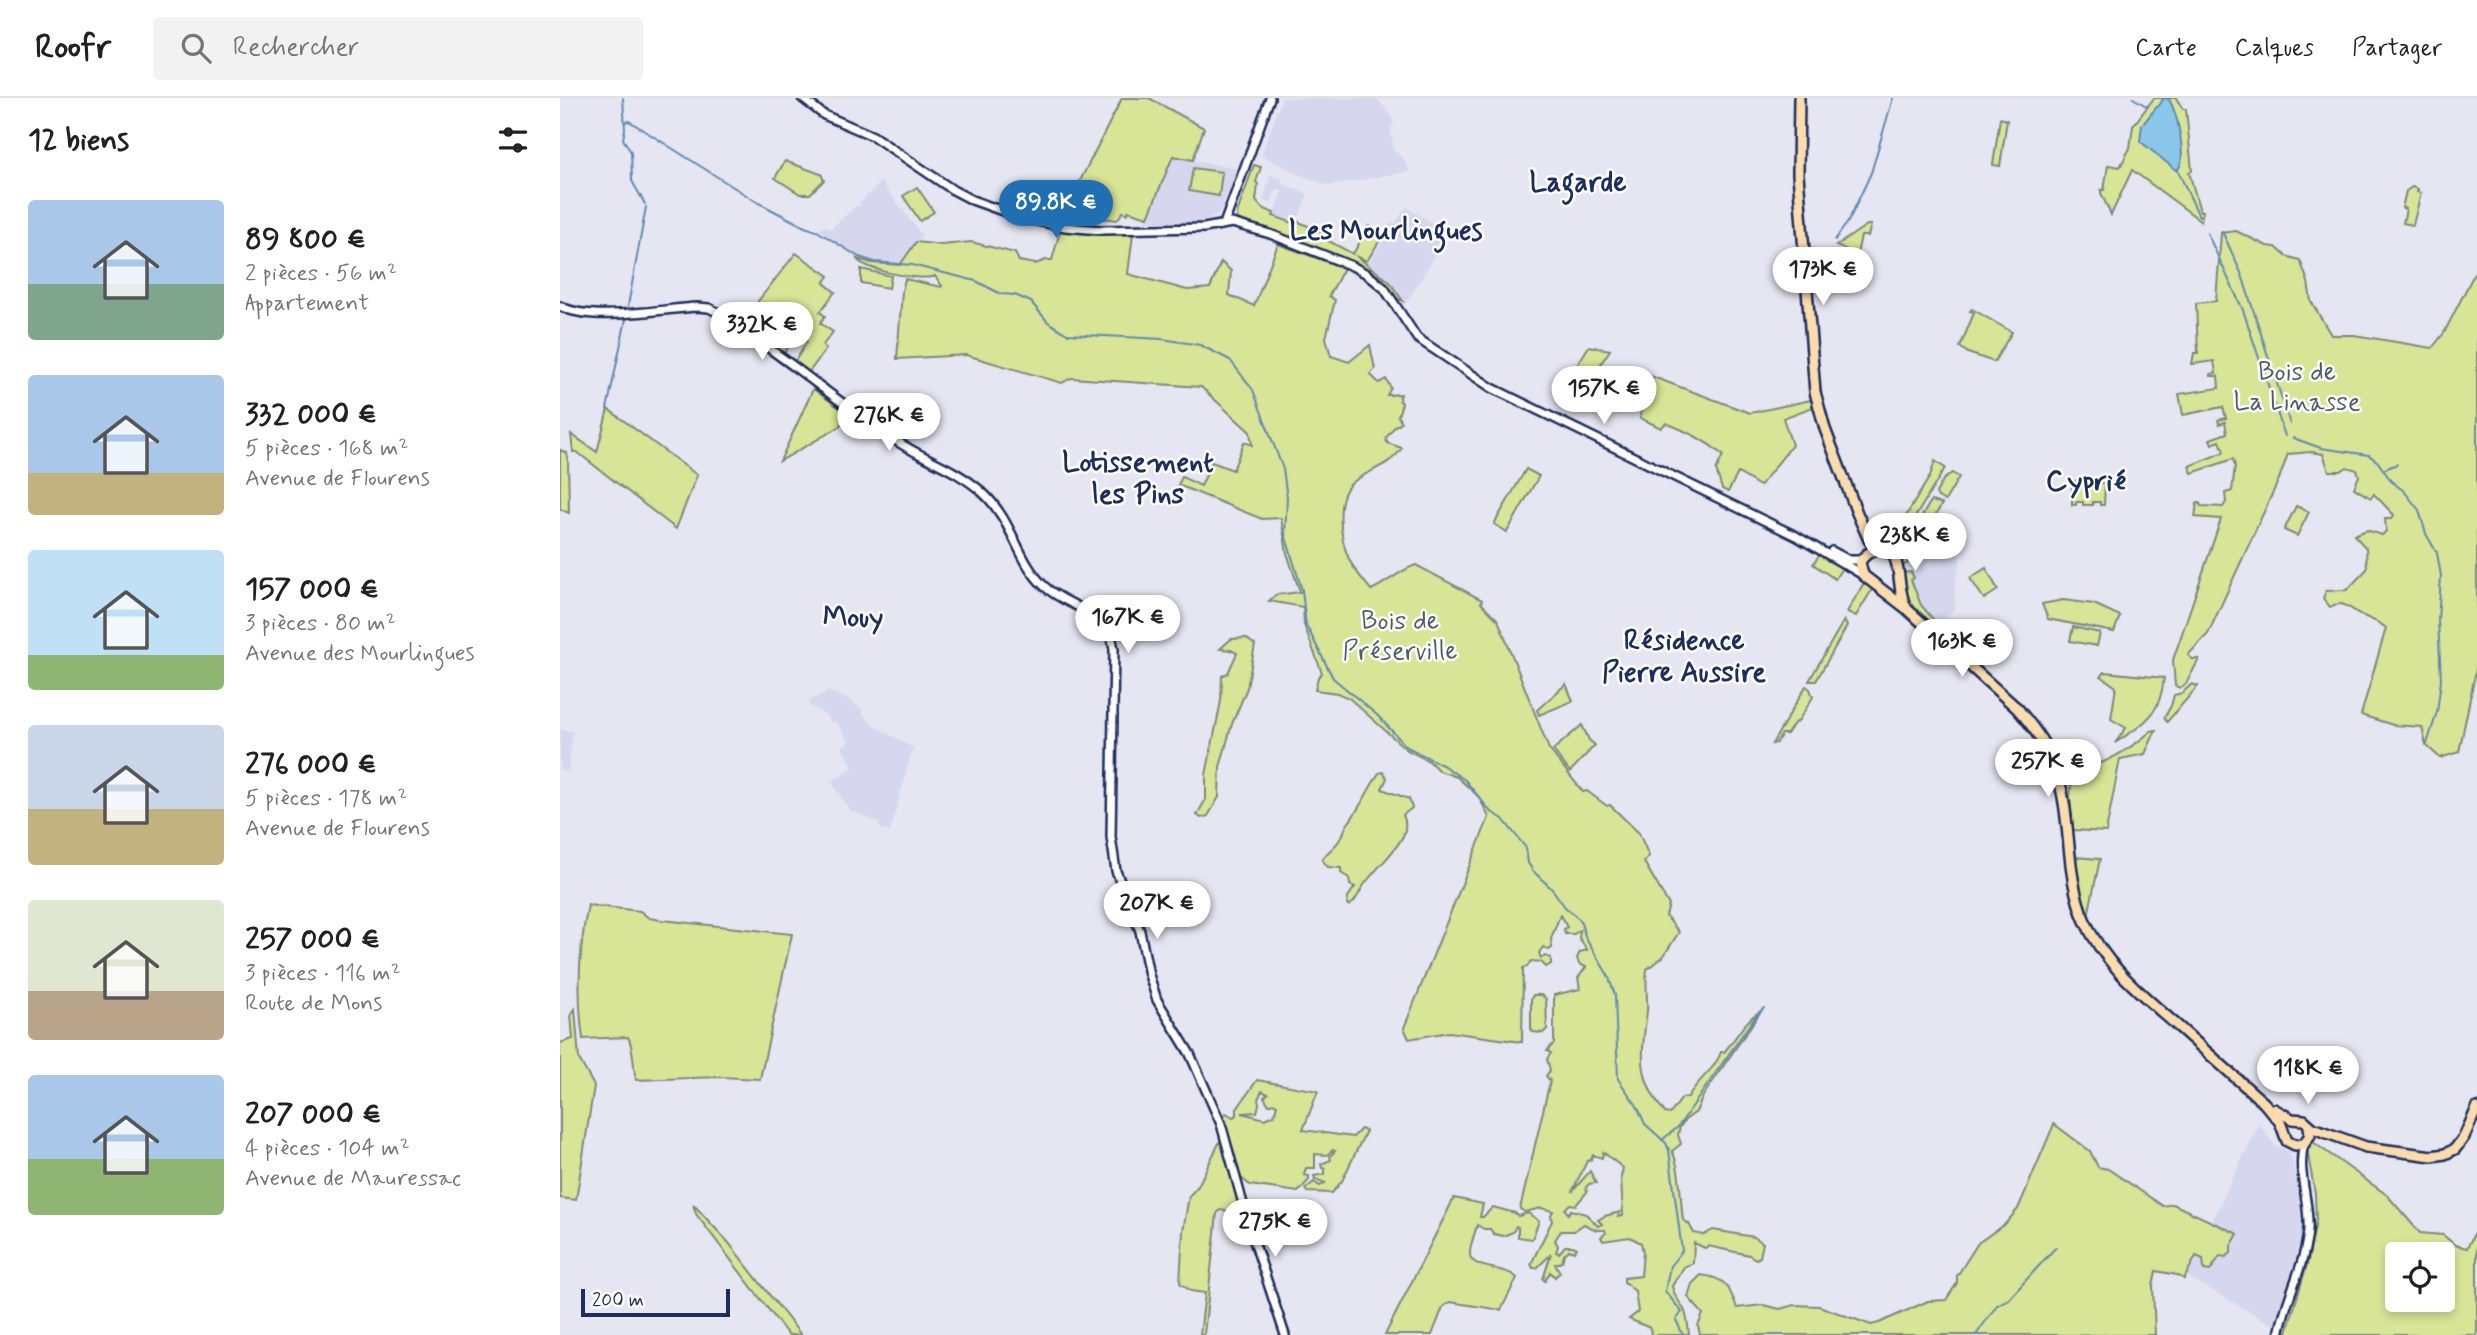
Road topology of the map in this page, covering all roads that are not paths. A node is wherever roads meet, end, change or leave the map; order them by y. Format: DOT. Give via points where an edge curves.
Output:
graph roads {
  1 [pos="802,98"];
  2 [pos="1272,98"];
  3 [pos="1799,98"];
  4 [pos="1227,223"];
  5 [pos="560,306"];
  6 [pos="1857,513"];
  7 [pos="1796,536"];
  8 [pos="1878,550"];
  9 [pos="1862,558"];
  10 [pos="1863,575"];
  11 [pos="1899,587"];
  12 [pos="1888,594"];
  13 [pos="1907,609"];
  14 [pos="2264,1102"];
  15 [pos="2477,1108"];
  16 [pos="2292,1119"];
  17 [pos="2309,1126"];
  18 [pos="2284,1129"];
  19 [pos="2339,1136"];
  20 [pos="2306,1142"];
  21 [pos="2290,1144"];
  22 [pos="2302,1174"];
  23 [pos="1285,1335"];
  24 [pos="2279,1335"];
  1 -- 4 [label="street" via="816,110 873,136 953,190 1022,218 1089,230 1204,228"];
  2 -- 4 [label="street"];
  3 -- 6 [label="main road" via="1798,174 1815,393"];
  4 -- 7 [label="street" via="1270,234 1367,274 1388,293 1417,338 1492,388"];
  5 -- 23 [label="street" via="588,314 697,307 723,315 870,424 977,487 1005,518 1041,584 1092,614 1110,633 1114,649 1111,837 1116,871 1140,932 1153,989 1190,1054 1227,1141"];
  6 -- 8 [label="main road"];
  6 -- 9 [label="main road"];
  7 -- 9 [label="street" via="1849,560"];
  7 -- 10 [label="street"];
  8 -- 9 [label="main road"];
  8 -- 11 [label="main road" via="1896,559"];
  9 -- 10 [label="main road"];
  10 -- 12 [label="main road"];
  11 -- 12 [label="main road"];
  11 -- 13 [label="main road"];
  12 -- 13 [label="main road"];
  13 -- 14 [label="main road" via="2016,707 2049,753 2058,778 2074,886 2088,928 2106,957"];
  14 -- 16 [label="main road"];
  14 -- 18 [label="main road"];
  15 -- 19 [label="main road" via="2459,1144 2445,1154 2379,1150"];
  16 -- 17 [label="main road" via="2304,1120"];
  16 -- 18 [label="main road"];
  17 -- 19 [label="main road"];
  17 -- 20 [label="main road"];
  18 -- 21 [label="main road"];
  19 -- 20 [label="main road"];
  20 -- 21 [label="main road"];
  20 -- 22 [label="street"];
  21 -- 22 [label="street"];
  22 -- 24 [label="street" via="2306,1244"];
}
